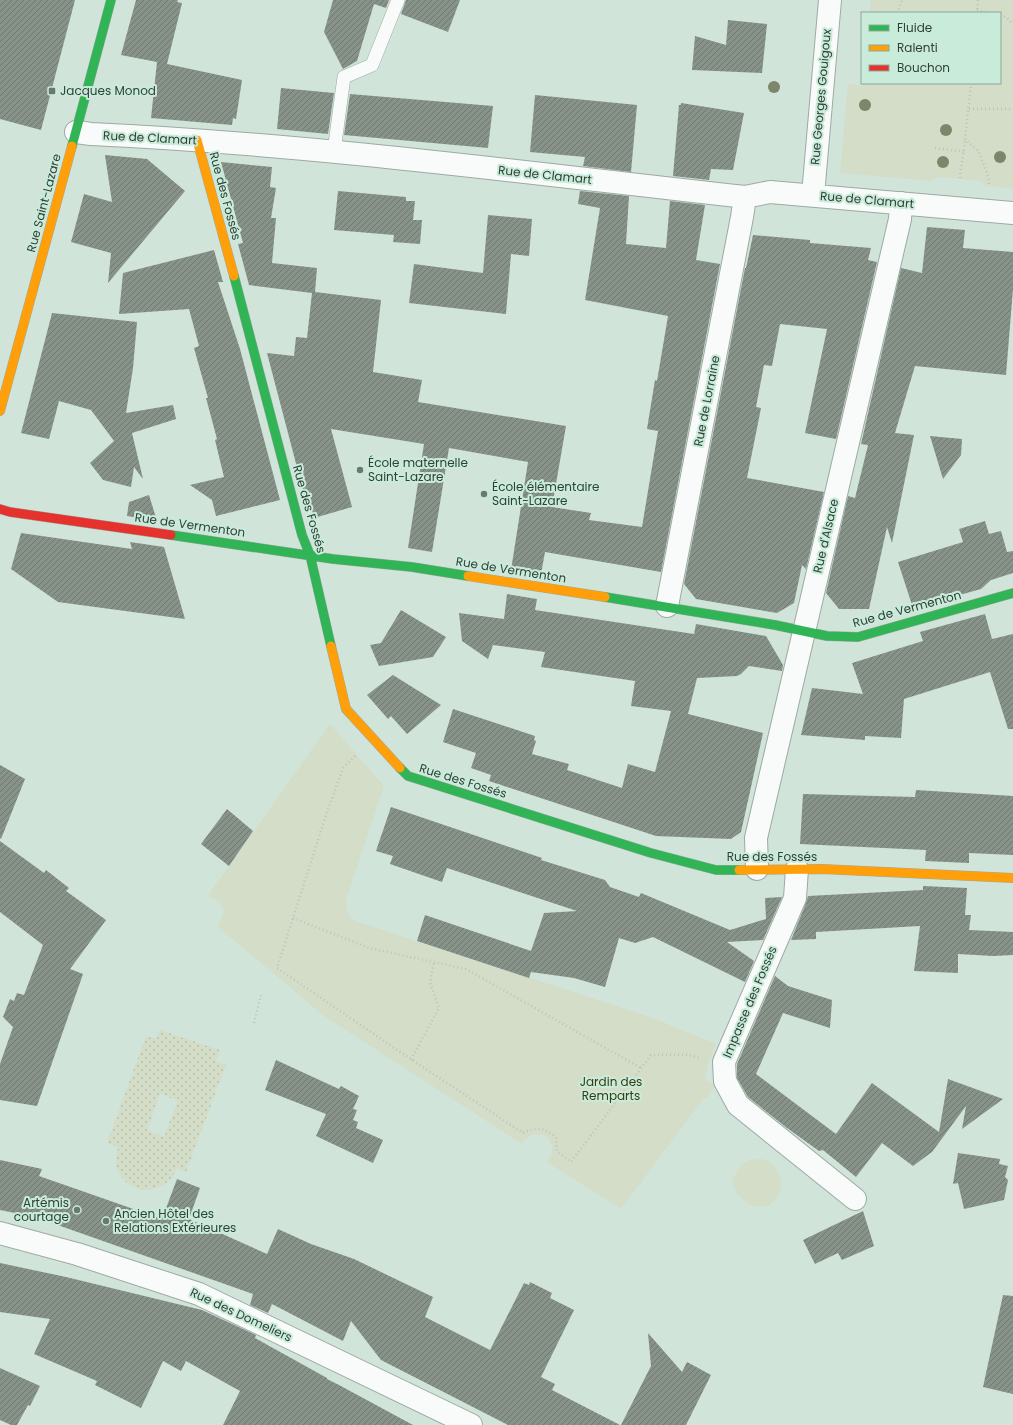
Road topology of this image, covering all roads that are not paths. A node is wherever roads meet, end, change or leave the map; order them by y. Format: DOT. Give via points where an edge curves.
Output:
graph roads {
  1 [pos="111,0"];
  2 [pos="398,0"];
  3 [pos="830,0"];
  4 [pos="76,132"];
  5 [pos="197,140"];
  6 [pos="334,151"];
  7 [pos="813,195"];
  8 [pos="745,196"];
  9 [pos="901,203"];
  10 [pos="1013,213"];
  11 [pos="0,411"];
  12 [pos="0,509"];
  13 [pos="310,555"];
  14 [pos="1013,593"];
  15 [pos="667,606"];
  16 [pos="804,631"];
  17 [pos="797,869"];
  18 [pos="757,870"];
  19 [pos="1013,878"];
  20 [pos="856,1199"];
  21 [pos="0,1233"];
  22 [pos="471,1425"];
  1 -- 4 [label="street, Rue Saint-Lazare"];
  2 -- 6 [label="lane" via="372,65 344,76"];
  3 -- 7 [label="street, Rue Georges Gouigoux"];
  4 -- 5 [label="street, Rue de Clamart"];
  4 -- 11 [label="street, Rue Saint-Lazare"];
  5 -- 6 [label="street, Rue de Clamart"];
  5 -- 13 [label="street, Rue des Fossés" via="302,535"];
  6 -- 8 [label="street, Rue de Clamart"];
  7 -- 8 [label="street, Rue de Clamart" via="770,192"];
  7 -- 9 [label="street, Rue de Clamart"];
  8 -- 15 [label="street, Rue de Lorraine"];
  9 -- 10 [label="street, Rue de Clamart"];
  9 -- 16 [label="street, Rue d'Alsace" via="900,219"];
  12 -- 13 [label="street, Rue de Vermenton"];
  13 -- 15 [label="street, Rue de Vermenton" via="412,567"];
  13 -- 18 [label="street, Rue des Fossés" via="346,708 408,776 651,853 716,870"];
  14 -- 16 [label="street, Rue de Vermenton" via="858,637 827,636"];
  15 -- 16 [label="street, Rue de Vermenton"];
  16 -- 18 [label="street, Rue d'Alsace" via="756,838"];
  17 -- 18 [label="street, Rue des Fossés"];
  17 -- 19 [label="street, Rue des Fossés"];
  17 -- 20 [label="street, Impasse des Fossés" via="795,898 724,1062 725,1081 738,1105"];
  21 -- 22 [label="street, Rue des Domeliers" via="77,1254 199,1294"];
}
